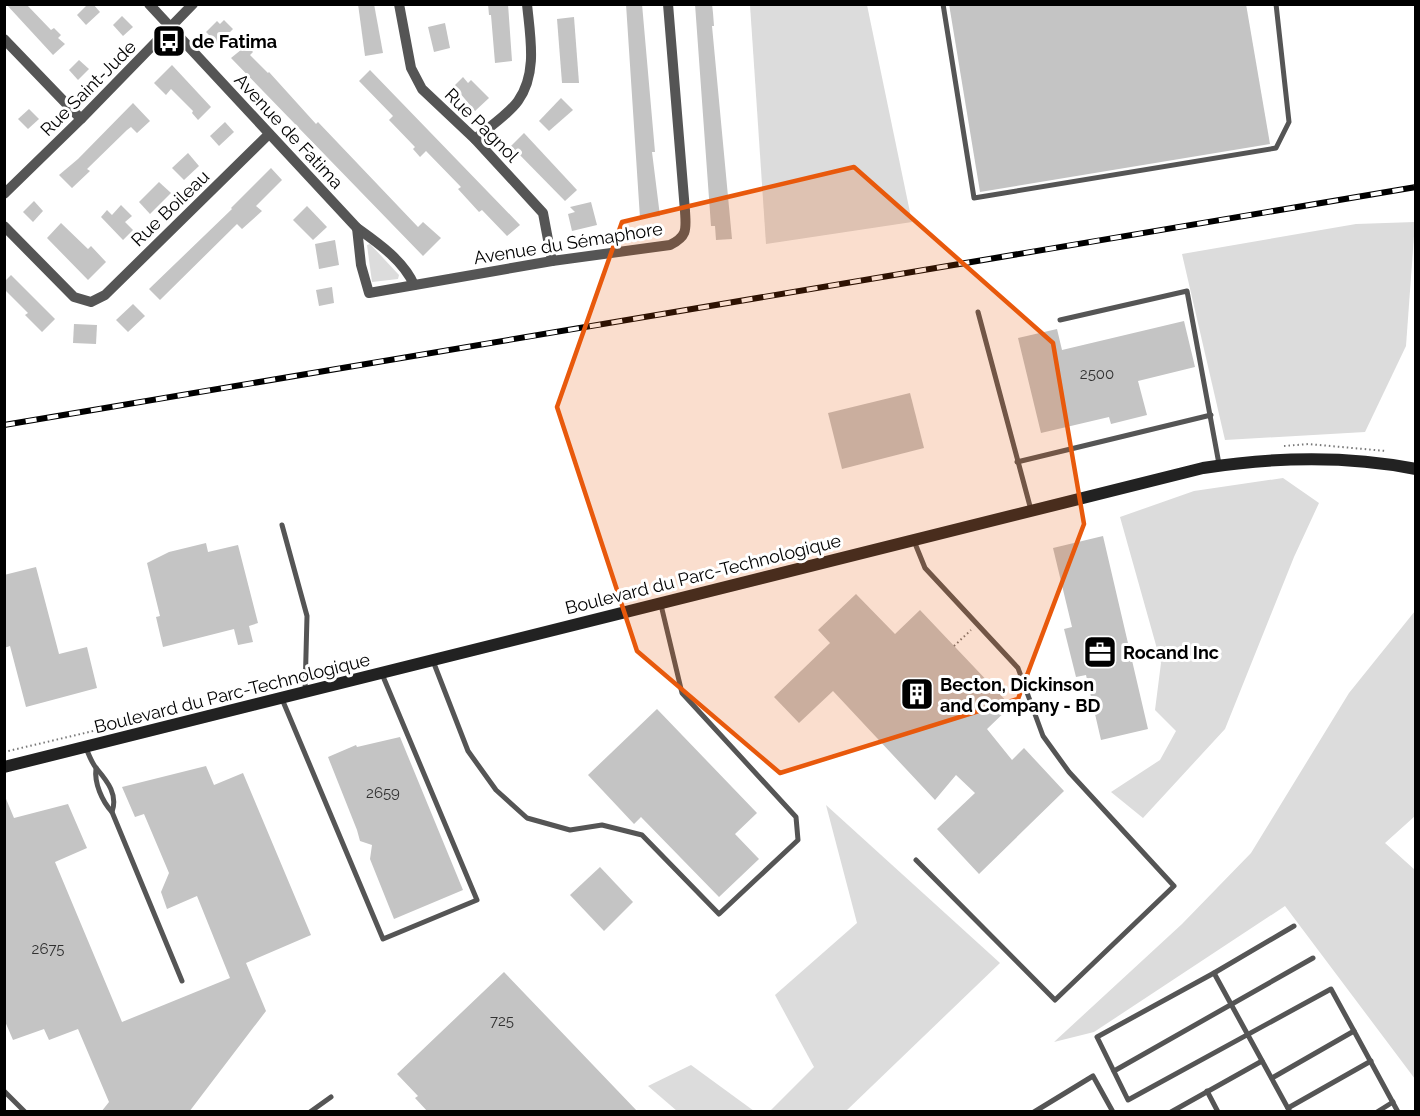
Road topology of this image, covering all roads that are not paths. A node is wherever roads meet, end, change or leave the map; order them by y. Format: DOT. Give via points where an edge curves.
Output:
graph roads {
  1 [pos="148,4"];
  2 [pos="193,4"];
  3 [pos="399,4"];
  4 [pos="528,4"];
  5 [pos="668,4"];
  6 [pos="943,4"];
  7 [pos="1275,4"];
  8 [pos="170,27"];
  9 [pos="4,39"];
  10 [pos="81,119"];
  11 [pos="269,134"];
  12 [pos="475,139"];
  13 [pos="4,194"];
  14 [pos="4,226"];
  15 [pos="357,228"];
  16 [pos="552,261"];
  17 [pos="414,285"];
  18 [pos="978,312"];
  19 [pos="1060,320"];
  20 [pos="1211,415"];
  21 [pos="1017,462"];
  22 [pos="1219,466"];
  23 [pos="1416,469"];
  24 [pos="1031,510"];
  25 [pos="282,525"];
  26 [pos="913,540"];
  27 [pos="660,603"];
  28 [pos="433,661"];
  29 [pos="382,674"];
  30 [pos="304,694"];
  31 [pos="282,699"];
  32 [pos="85,747"];
  33 [pos="4,768"];
  34 [pos="96,768"];
  35 [pos="112,812"];
  36 [pos="916,860"];
  37 [pos="1294,927"];
  38 [pos="1313,958"];
  39 [pos="1214,973"];
  40 [pos="182,981"];
  41 [pos="1232,1004"];
  42 [pos="1354,1030"];
  43 [pos="1248,1034"];
  44 [pos="1262,1061"];
  45 [pos="1371,1061"];
  46 [pos="1114,1071"];
  47 [pos="1272,1078"];
  48 [pos="4,1091"];
  49 [pos="1207,1091"];
  50 [pos="331,1097"];
  51 [pos="1393,1102"];
  52 [pos="1289,1110"];
  53 [pos="25,1112"];
  54 [pos="310,1112"];
  55 [pos="1034,1112"];
  56 [pos="1113,1112"];
  57 [pos="1171,1112"];
  58 [pos="1218,1112"];
  59 [pos="1377,1112"];
  60 [pos="1398,1112"];
  1 -- 8 [label="street, Avenue de Fatima"];
  2 -- 8 [label="street, Rue Saint-Jude"];
  3 -- 12 [label="street, Rue Pagnol" via="411,68 422,89"];
  4 -- 12 [label="street" via="532,58 528,81 518,102"];
  5 -- 16 [label="street, Avenue du Sémaphore" via="685,232 670,245"];
  6 -- 7 [label="lane" via="974,198 1276,148 1289,122"];
  8 -- 10 [label="street, Rue Saint-Jude"];
  8 -- 11 [label="street, Avenue de Fatima"];
  9 -- 10 [label="street"];
  10 -- 13 [label="street, Rue Saint-Jude"];
  11 -- 14 [label="street, Rue Boileau" via="105,295 91,302 74,297"];
  11 -- 15 [label="street, Avenue de Fatima"];
  12 -- 16 [label="street, Rue Pagnol" via="543,213"];
  15 -- 17 [label="street, Avenue de Fatima" via="382,246"];
  15 -- 17 [label="street, Avenue du Sémaphore" via="369,293"];
  16 -- 17 [label="street, Avenue du Sémaphore"];
  18 -- 21 [label="lane"];
  19 -- 20 [label="lane" via="1187,291"];
  20 -- 21 [label="lane"];
  20 -- 22 [label="lane"];
  21 -- 24 [label="lane"];
  22 -- 23 [label="street, Boulevard du Parc-Technologique" via="1322,459"];
  22 -- 24 [label="street, Boulevard du Parc-Technologique"];
  24 -- 26 [label="street, Boulevard du Parc-Technologique"];
  25 -- 30 [label="lane" via="307,616"];
  26 -- 27 [label="street, Boulevard du Parc-Technologique"];
  26 -- 36 [label="lane" via="925,568 1018,668 1041,730 1064,766 1174,886 1055,1000"];
  27 -- 28 [label="street, Boulevard du Parc-Technologique"];
  27 -- 28 [label="lane" via="682,693 796,817 798,840 719,914 642,835 602,825 570,830 527,818 496,790 468,751"];
  28 -- 29 [label="street, Boulevard du Parc-Technologique"];
  29 -- 30 [label="street, Boulevard du Parc-Technologique"];
  29 -- 31 [label="lane" via="477,900 383,939"];
  30 -- 31 [label="street, Boulevard du Parc-Technologique"];
  31 -- 32 [label="street, Boulevard du Parc-Technologique"];
  32 -- 33 [label="street, Boulevard du Parc-Technologique"];
  32 -- 34 [label="lane"];
  34 -- 35 [label="lane" via="95,777"];
  34 -- 35 [label="lane" via="114,797"];
  35 -- 40 [label="lane"];
  37 -- 39 [label="lane"];
  38 -- 41 [label="lane"];
  39 -- 41 [label="lane"];
  39 -- 46 [label="lane" via="1097,1037"];
  41 -- 43 [label="lane"];
  41 -- 46 [label="lane"];
  42 -- 43 [label="lane" via="1331,989"];
  42 -- 45 [label="lane"];
  42 -- 47 [label="lane"];
  43 -- 44 [label="lane"];
  43 -- 46 [label="lane" via="1128,1100"];
  44 -- 47 [label="lane"];
  44 -- 49 [label="lane"];
  45 -- 51 [label="lane"];
  45 -- 52 [label="lane"];
  47 -- 52 [label="lane"];
  48 -- 53 [label="lane"];
  49 -- 57 [label="lane"];
  49 -- 58 [label="lane"];
  50 -- 54 [label="lane"];
  51 -- 59 [label="lane"];
  51 -- 60 [label="lane"];
  55 -- 56 [label="lane" via="1093,1076"];
}
